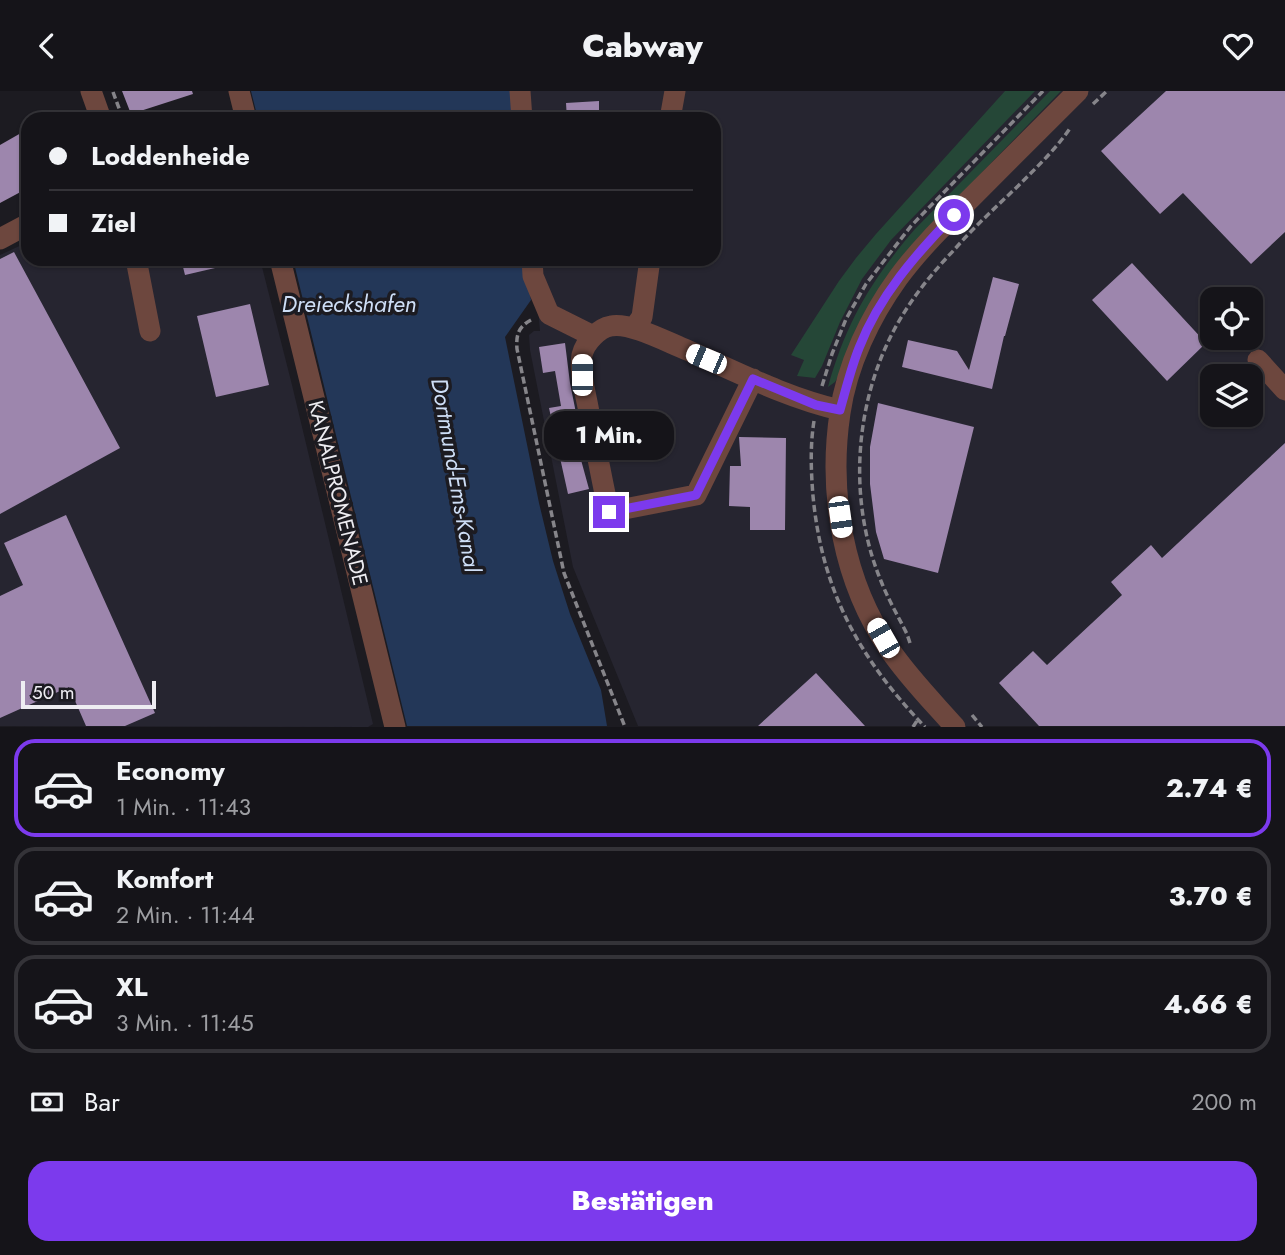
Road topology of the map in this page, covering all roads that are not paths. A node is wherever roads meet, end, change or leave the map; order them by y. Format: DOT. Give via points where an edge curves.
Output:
graph roads {
  1 [pos="91,91"];
  2 [pos="239,91"];
  3 [pos="520,91"];
  4 [pos="674,91"];
  5 [pos="1078,91"];
  6 [pos="98,112"];
  7 [pos="244,112"];
  8 [pos="522,112"];
  9 [pos="671,112"];
  10 [pos="21,228"];
  11 [pos="0,239"];
  12 [pos="137,266"];
  13 [pos="282,266"];
  14 [pos="532,266"];
  15 [pos="649,266"];
  16 [pos="634,328"];
  17 [pos="150,331"];
  18 [pos="593,336"];
  19 [pos="1258,361"];
  20 [pos="753,379"];
  21 [pos="1285,390"];
  22 [pos="840,410"];
  23 [pos="396,726"];
  24 [pos="955,726"];
  1 -- 6 [label="street"];
  2 -- 7 [label="street"];
  3 -- 8 [label="street"];
  4 -- 9 [label="street"];
  5 -- 22 [label="street" via="900,275 860,345"];
  10 -- 11 [label="street"];
  12 -- 17 [label="street"];
  13 -- 23 [label="street, KANALPROMENADE"];
  14 -- 18 [label="street" via="549,313"];
  15 -- 16 [label="street" via="642,317"];
  16 -- 18 [label="street" via="612,326"];
  16 -- 20 [label="street"];
  18 -- 20 [label="street" via="582,354 582,375 609,512 696,495"];
  19 -- 21 [label="street"];
  20 -- 22 [label="street"];
  22 -- 24 [label="street" via="836,494 851,568 890,650"];
}
